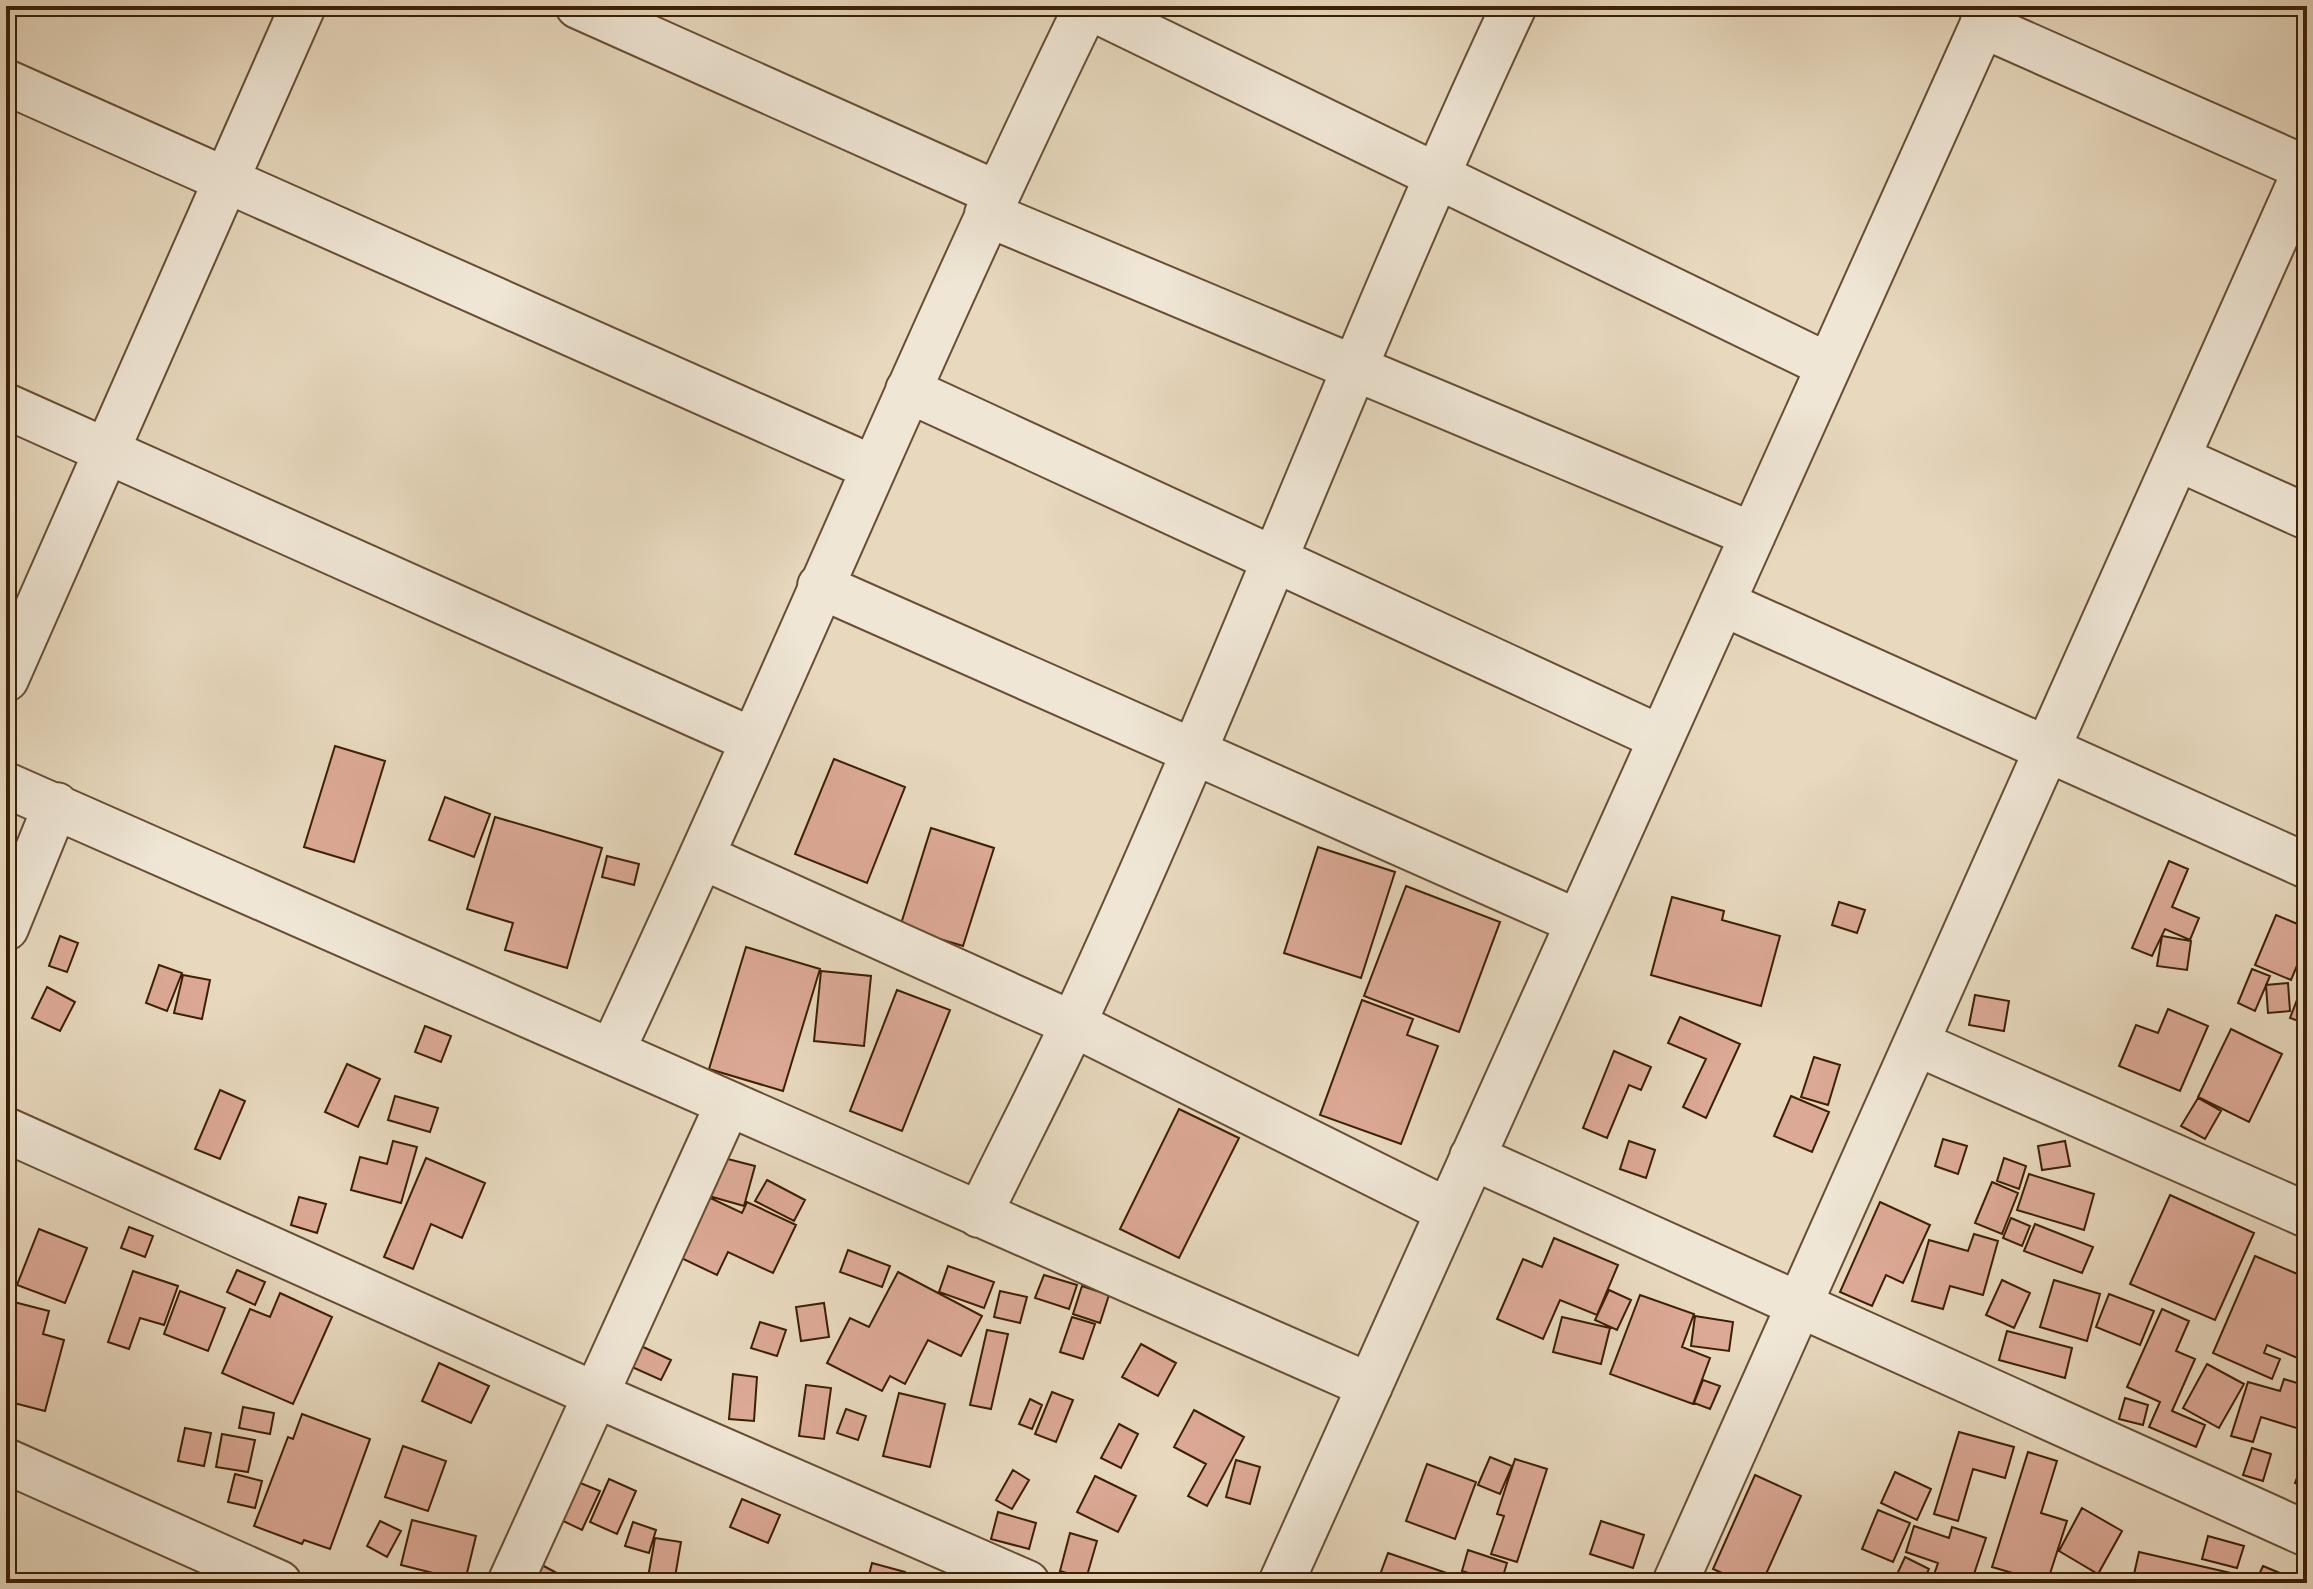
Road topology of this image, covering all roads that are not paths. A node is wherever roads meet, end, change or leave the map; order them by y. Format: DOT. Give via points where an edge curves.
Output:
graph roads {
  1 [pos="303,6"];
  2 [pos="578,6"];
  3 [pos="1087,6"];
  4 [pos="1514,6"];
  5 [pos="1987,16"];
  6 [pos="6,82"];
  7 [pos="2306,169"];
  8 [pos="1435,175"];
  9 [pos="226,180"];
  10 [pos="991,203"];
  11 [pos="1829,366"];
  12 [pos="1355,367"];
  13 [pos="908,390"];
  14 [pos="6,406"];
  15 [pos="107,451"];
  16 [pos="2177,458"];
  17 [pos="873,468"];
  18 [pos="2307,517"];
  19 [pos="1753,535"];
  20 [pos="1275,559"];
  21 [pos="820,586"];
  22 [pos="1722,603"];
  23 [pos="6,679"];
  24 [pos="1661,738"];
  25 [pos="752,740"];
  26 [pos="2048,748"];
  27 [pos="1192,751"];
  28 [pos="6,785"];
  29 [pos="56,805"];
  30 [pos="703,857"];
  31 [pos="2307,866"];
  32 [pos="1578,922"];
  33 [pos="6,928"];
  34 [pos="1073,1024"];
  35 [pos="1916,1043"];
  36 [pos="612,1051"];
  37 [pos="728,1104"];
  38 [pos="6,1130"];
  39 [pos="1472,1157"];
  40 [pos="1448,1211"];
  41 [pos="979,1215"];
  42 [pos="2307,1215"];
  43 [pos="1800,1304"];
  44 [pos="1370,1386"];
  45 [pos="596,1395"];
  46 [pos="6,1461"];
  47 [pos="2307,1534"];
  48 [pos="266,1580"];
  49 [pos="510,1583"];
  50 [pos="1027,1583"];
  51 [pos="1281,1583"];
  52 [pos="1675,1583"];
  1 -- 9 [label="street"];
  2 -- 10 [label="street"];
  3 -- 8 [label="street"];
  3 -- 10 [label="street"];
  4 -- 8 [label="street"];
  5 -- 7 [label="street"];
  5 -- 11 [label="street"];
  6 -- 9 [label="street"];
  7 -- 16 [label="street"];
  8 -- 11 [label="street"];
  8 -- 12 [label="street"];
  9 -- 15 [label="street"];
  9 -- 17 [label="street"];
  10 -- 12 [label="street"];
  10 -- 13 [label="street"];
  11 -- 19 [label="street"];
  12 -- 19 [label="street"];
  12 -- 20 [label="street"];
  13 -- 17 [label="street"];
  13 -- 20 [label="street"];
  14 -- 15 [label="street"];
  15 -- 23 [label="street"];
  15 -- 25 [label="street"];
  16 -- 18 [label="street"];
  16 -- 26 [label="street"];
  17 -- 21 [label="street"];
  19 -- 22 [label="street"];
  20 -- 24 [label="street"];
  20 -- 27 [label="street"];
  21 -- 25 [label="street"];
  21 -- 27 [label="street"];
  22 -- 24 [label="street"];
  22 -- 26 [label="street"];
  24 -- 32 [label="street"];
  25 -- 30 [label="street"];
  26 -- 31 [label="street"];
  26 -- 35 [label="street"];
  27 -- 32 [label="street"];
  27 -- 34 [label="street"];
  28 -- 29 [label="street"];
  29 -- 33 [label="street"];
  29 -- 36 [label="street"];
  30 -- 34 [label="street"];
  30 -- 36 [label="street"];
  32 -- 39 [label="street"];
  34 -- 40 [label="street"];
  34 -- 41 [label="street"];
  35 -- 42 [label="street"];
  35 -- 43 [label="street"];
  36 -- 37 [label="street"];
  37 -- 41 [label="street"];
  37 -- 45 [label="street"];
  38 -- 45 [label="street"];
  39 -- 40 [label="street"];
  39 -- 43 [label="street"];
  40 -- 44 [label="street"];
  41 -- 44 [label="street"];
  43 -- 47 [label="street"];
  43 -- 52 [label="street"];
  44 -- 51 [label="street"];
  45 -- 49 [label="street"];
  45 -- 50 [label="street"];
  46 -- 48 [label="street"];
}
